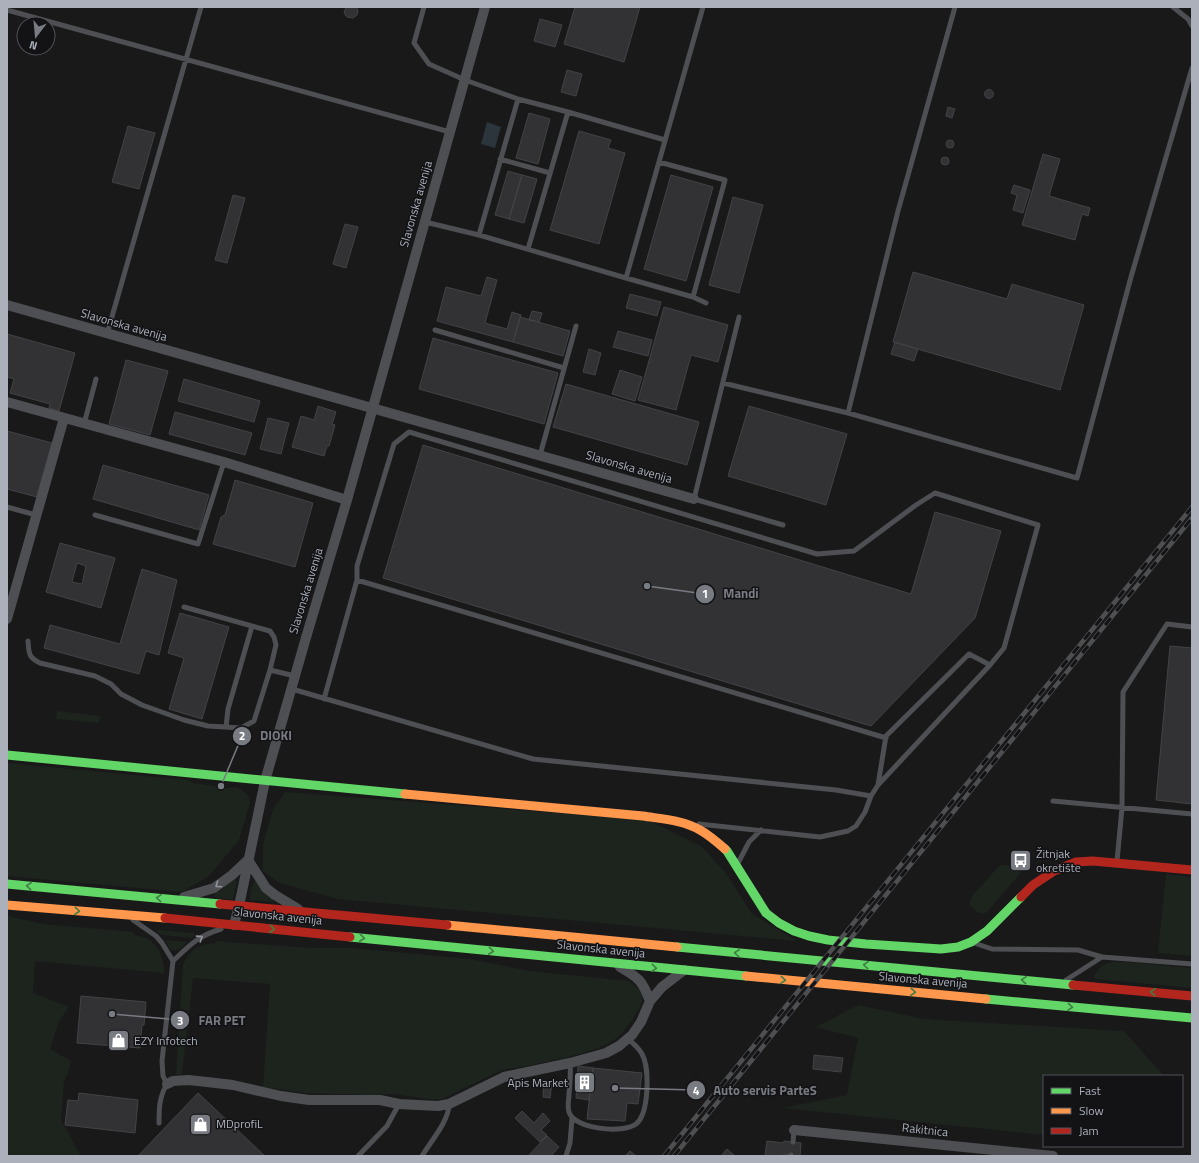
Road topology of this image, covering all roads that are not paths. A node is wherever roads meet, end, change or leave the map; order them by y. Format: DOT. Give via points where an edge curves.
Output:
graph roads {
  1 [pos="201,7"];
  2 [pos="424,7"];
  3 [pos="485,7"];
  4 [pos="703,7"];
  5 [pos="955,7"];
  6 [pos="1173,7"];
  7 [pos="7,10"];
  8 [pos="1192,26"];
  9 [pos="186,59"];
  10 [pos="1192,68"];
  11 [pos="465,80"];
  12 [pos="518,99"];
  13 [pos="568,112"];
  14 [pos="450,132"];
  15 [pos="665,140"];
  16 [pos="500,159"];
  17 [pos="659,162"];
  18 [pos="550,173"];
  19 [pos="425,222"];
  20 [pos="479,235"];
  21 [pos="528,249"];
  22 [pos="626,278"];
  23 [pos="693,297"];
  24 [pos="706,303"];
  25 [pos="7,305"];
  26 [pos="739,317"];
  27 [pos="576,326"];
  28 [pos="435,330"];
  29 [pos="107,334"];
  30 [pos="564,368"];
  31 [pos="96,379"];
  32 [pos="723,383"];
  33 [pos="7,402"];
  34 [pos="372,408"];
  35 [pos="848,413"];
  36 [pos="64,418"];
  37 [pos="84,424"];
  38 [pos="540,456"];
  39 [pos="224,462"];
  40 [pos="694,499"];
  41 [pos="347,500"];
  42 [pos="7,507"];
  43 [pos="36,515"];
  44 [pos="95,515"];
  45 [pos="783,525"];
  46 [pos="357,580"];
  47 [pos="184,607"];
  48 [pos="7,619"];
  49 [pos="252,626"];
  50 [pos="1192,627"];
  51 [pos="28,641"];
  52 [pos="990,666"];
  53 [pos="270,670"];
  54 [pos="295,676"];
  55 [pos="292,689"];
  56 [pos="324,699"];
  57 [pos="226,727"];
  58 [pos="886,738"];
  59 [pos="7,755"];
  60 [pos="265,781"];
  61 [pos="878,785"];
  62 [pos="871,796"];
  63 [pos="1053,801"];
  64 [pos="1122,808"];
  65 [pos="1192,814"];
  66 [pos="681,822"];
  67 [pos="761,830"];
  68 [pos="248,860"];
  69 [pos="1116,863"];
  70 [pos="737,866"];
  71 [pos="1192,870"];
  72 [pos="7,884"];
  73 [pos="176,899"];
  74 [pos="7,904"];
  75 [pos="239,906"];
  76 [pos="301,910"];
  77 [pos="128,916"];
  78 [pos="234,925"];
  79 [pos="971,942"];
  80 [pos="1102,957"];
  81 [pos="173,961"];
  82 [pos="615,964"];
  83 [pos="1192,964"];
  84 [pos="684,970"];
  85 [pos="1060,984"];
  86 [pos="1192,996"];
  87 [pos="650,1002"];
  88 [pos="1192,1018"];
  89 [pos="628,1038"];
  90 [pos="570,1062"];
  91 [pos="166,1084"];
  92 [pos="399,1104"];
  93 [pos="449,1104"];
  94 [pos="572,1118"];
  95 [pos="159,1123"];
  96 [pos="794,1130"];
  97 [pos="793,1142"];
  98 [pos="358,1156"];
  99 [pos="422,1156"];
  100 [pos="566,1156"];
  101 [pos="1053,1156"];
  1 -- 9 [label="lane"];
  2 -- 11 [label="lane" via="414,43 429,64"];
  3 -- 11 [label="street, Slavonska avenija"];
  4 -- 15 [label="lane"];
  5 -- 35 [label="lane" via="898,211"];
  6 -- 8 [label="lane" via="1188,19"];
  7 -- 9 [label="lane"];
  9 -- 14 [label="lane"];
  9 -- 29 [label="lane"];
  10 -- 35 [label="lane" via="1131,277 1077,478"];
  11 -- 12 [label="lane"];
  11 -- 14 [label="street, Slavonska avenija"];
  12 -- 13 [label="lane"];
  12 -- 16 [label="lane"];
  13 -- 15 [label="lane"];
  13 -- 18 [label="lane"];
  14 -- 19 [label="street, Slavonska avenija"];
  15 -- 17 [label="lane"];
  16 -- 18 [label="lane"];
  16 -- 20 [label="lane"];
  17 -- 22 [label="lane"];
  17 -- 23 [label="lane" via="725,180"];
  18 -- 21 [label="lane"];
  19 -- 20 [label="lane"];
  19 -- 34 [label="street, Slavonska avenija"];
  20 -- 21 [label="lane"];
  21 -- 22 [label="lane"];
  22 -- 23 [label="lane"];
  23 -- 24 [label="lane"];
  25 -- 29 [label="street, Slavonska avenija"];
  26 -- 32 [label="lane"];
  27 -- 30 [label="lane"];
  28 -- 30 [label="lane"];
  29 -- 34 [label="street, Slavonska avenija"];
  30 -- 38 [label="lane"];
  31 -- 37 [label="lane"];
  32 -- 35 [label="lane"];
  32 -- 40 [label="lane"];
  33 -- 36 [label="street"];
  34 -- 38 [label="street, Slavonska avenija"];
  34 -- 41 [label="street, Slavonska avenija"];
  36 -- 37 [label="street"];
  36 -- 43 [label="street"];
  37 -- 39 [label="street"];
  38 -- 40 [label="street, Slavonska avenija"];
  39 -- 41 [label="street"];
  39 -- 44 [label="lane" via="198,544"];
  40 -- 45 [label="lane"];
  41 -- 54 [label="street, Slavonska avenija"];
  42 -- 43 [label="lane"];
  43 -- 48 [label="street"];
  46 -- 52 [label="lane" via="358,566 394,444 409,432 817,554 854,551 935,493 1038,525 1004,648"];
  46 -- 56 [label="lane"];
  46 -- 58 [label="lane"];
  47 -- 49 [label="lane"];
  49 -- 53 [label="lane" via="270,631 274,637 276,644"];
  49 -- 57 [label="lane" via="228,709"];
  50 -- 64 [label="lane" via="1166,624 1123,692"];
  51 -- 57 [label="lane" via="32,659 95,676 142,705 208,726"];
  52 -- 58 [label="lane" via="969,654"];
  52 -- 61 [label="lane"];
  53 -- 54 [label="lane"];
  53 -- 57 [label="lane" via="254,721 241,728"];
  54 -- 55 [label="street, Slavonska avenija"];
  55 -- 56 [label="lane"];
  55 -- 60 [label="street, Slavonska avenija"];
  56 -- 62 [label="lane" via="533,759"];
  58 -- 61 [label="lane"];
  59 -- 60 [label="main road"];
  60 -- 66 [label="main road" via="643,816"];
  60 -- 68 [label="street, Slavonska avenija"];
  61 -- 62 [label="lane"];
  62 -- 67 [label="lane" via="856,826 848,830 820,838"];
  63 -- 64 [label="lane"];
  64 -- 65 [label="lane"];
  64 -- 69 [label="lane"];
  66 -- 67 [label="lane"];
  66 -- 70 [label="main road" via="699,829 712,838 727,851"];
  67 -- 70 [label="lane" via="748,842"];
  68 -- 73 [label="street, Slavonska avenija, one-way" via="214,888"];
  68 -- 75 [label="street, Slavonska avenija"];
  68 -- 76 [label="street, Slavonska avenija" via="266,888"];
  69 -- 71 [label="main road"];
  69 -- 79 [label="main road" via="1076,862 1054,870 1033,885 986,931"];
  70 -- 79 [label="main road" via="766,912 779,923 809,936 866,944 941,949"];
  73 -- 72 [label="main road, Slavonska avenija, one-way"];
  73 -- 75 [label="main road, Slavonska avenija"];
  74 -- 77 [label="main road, Slavonska avenija, one-way"];
  75 -- 76 [label="main road, Slavonska avenija"];
  75 -- 78 [label="street"];
  85 -- 76 [label="main road, Slavonska avenija, one-way"];
  77 -- 78 [label="main road, Slavonska avenija"];
  77 -- 81 [label="lane" via="156,936"];
  81 -- 78 [label="lane, one-way" via="191,944 207,934"];
  78 -- 82 [label="main road, Slavonska avenija, one-way"];
  79 -- 80 [label="lane" via="992,948 1078,950"];
  80 -- 83 [label="lane"];
  80 -- 85 [label="lane"];
  81 -- 91 [label="lane" via="162,1061"];
  82 -- 84 [label="main road, Slavonska avenija, one-way"];
  82 -- 87 [label="street" via="636,976 644,986"];
  84 -- 87 [label="street" via="662,987"];
  84 -- 88 [label="main road, Slavonska avenija, one-way"];
  86 -- 85 [label="main road, Slavonska avenija, one-way"];
  87 -- 89 [label="street" via="641,1022"];
  89 -- 90 [label="street" via="606,1053"];
  89 -- 94 [label="lane" via="642,1053 646,1063 648,1077 643,1116 636,1124 623,1129 593,1127 578,1123"];
  90 -- 93 [label="street" via="504,1077"];
  90 -- 94 [label="lane" via="568,1107"];
  91 -- 92 [label="street" via="188,1080 233,1085 309,1100 380,1100"];
  91 -- 95 [label="lane" via="159,1106"];
  92 -- 93 [label="street"];
  92 -- 98 [label="lane" via="387,1126"];
  93 -- 99 [label="lane" via="446,1119"];
  94 -- 100 [label="lane"];
  96 -- 97 [label="lane"];
  96 -- 101 [label="street, Rakitnica"];
}
